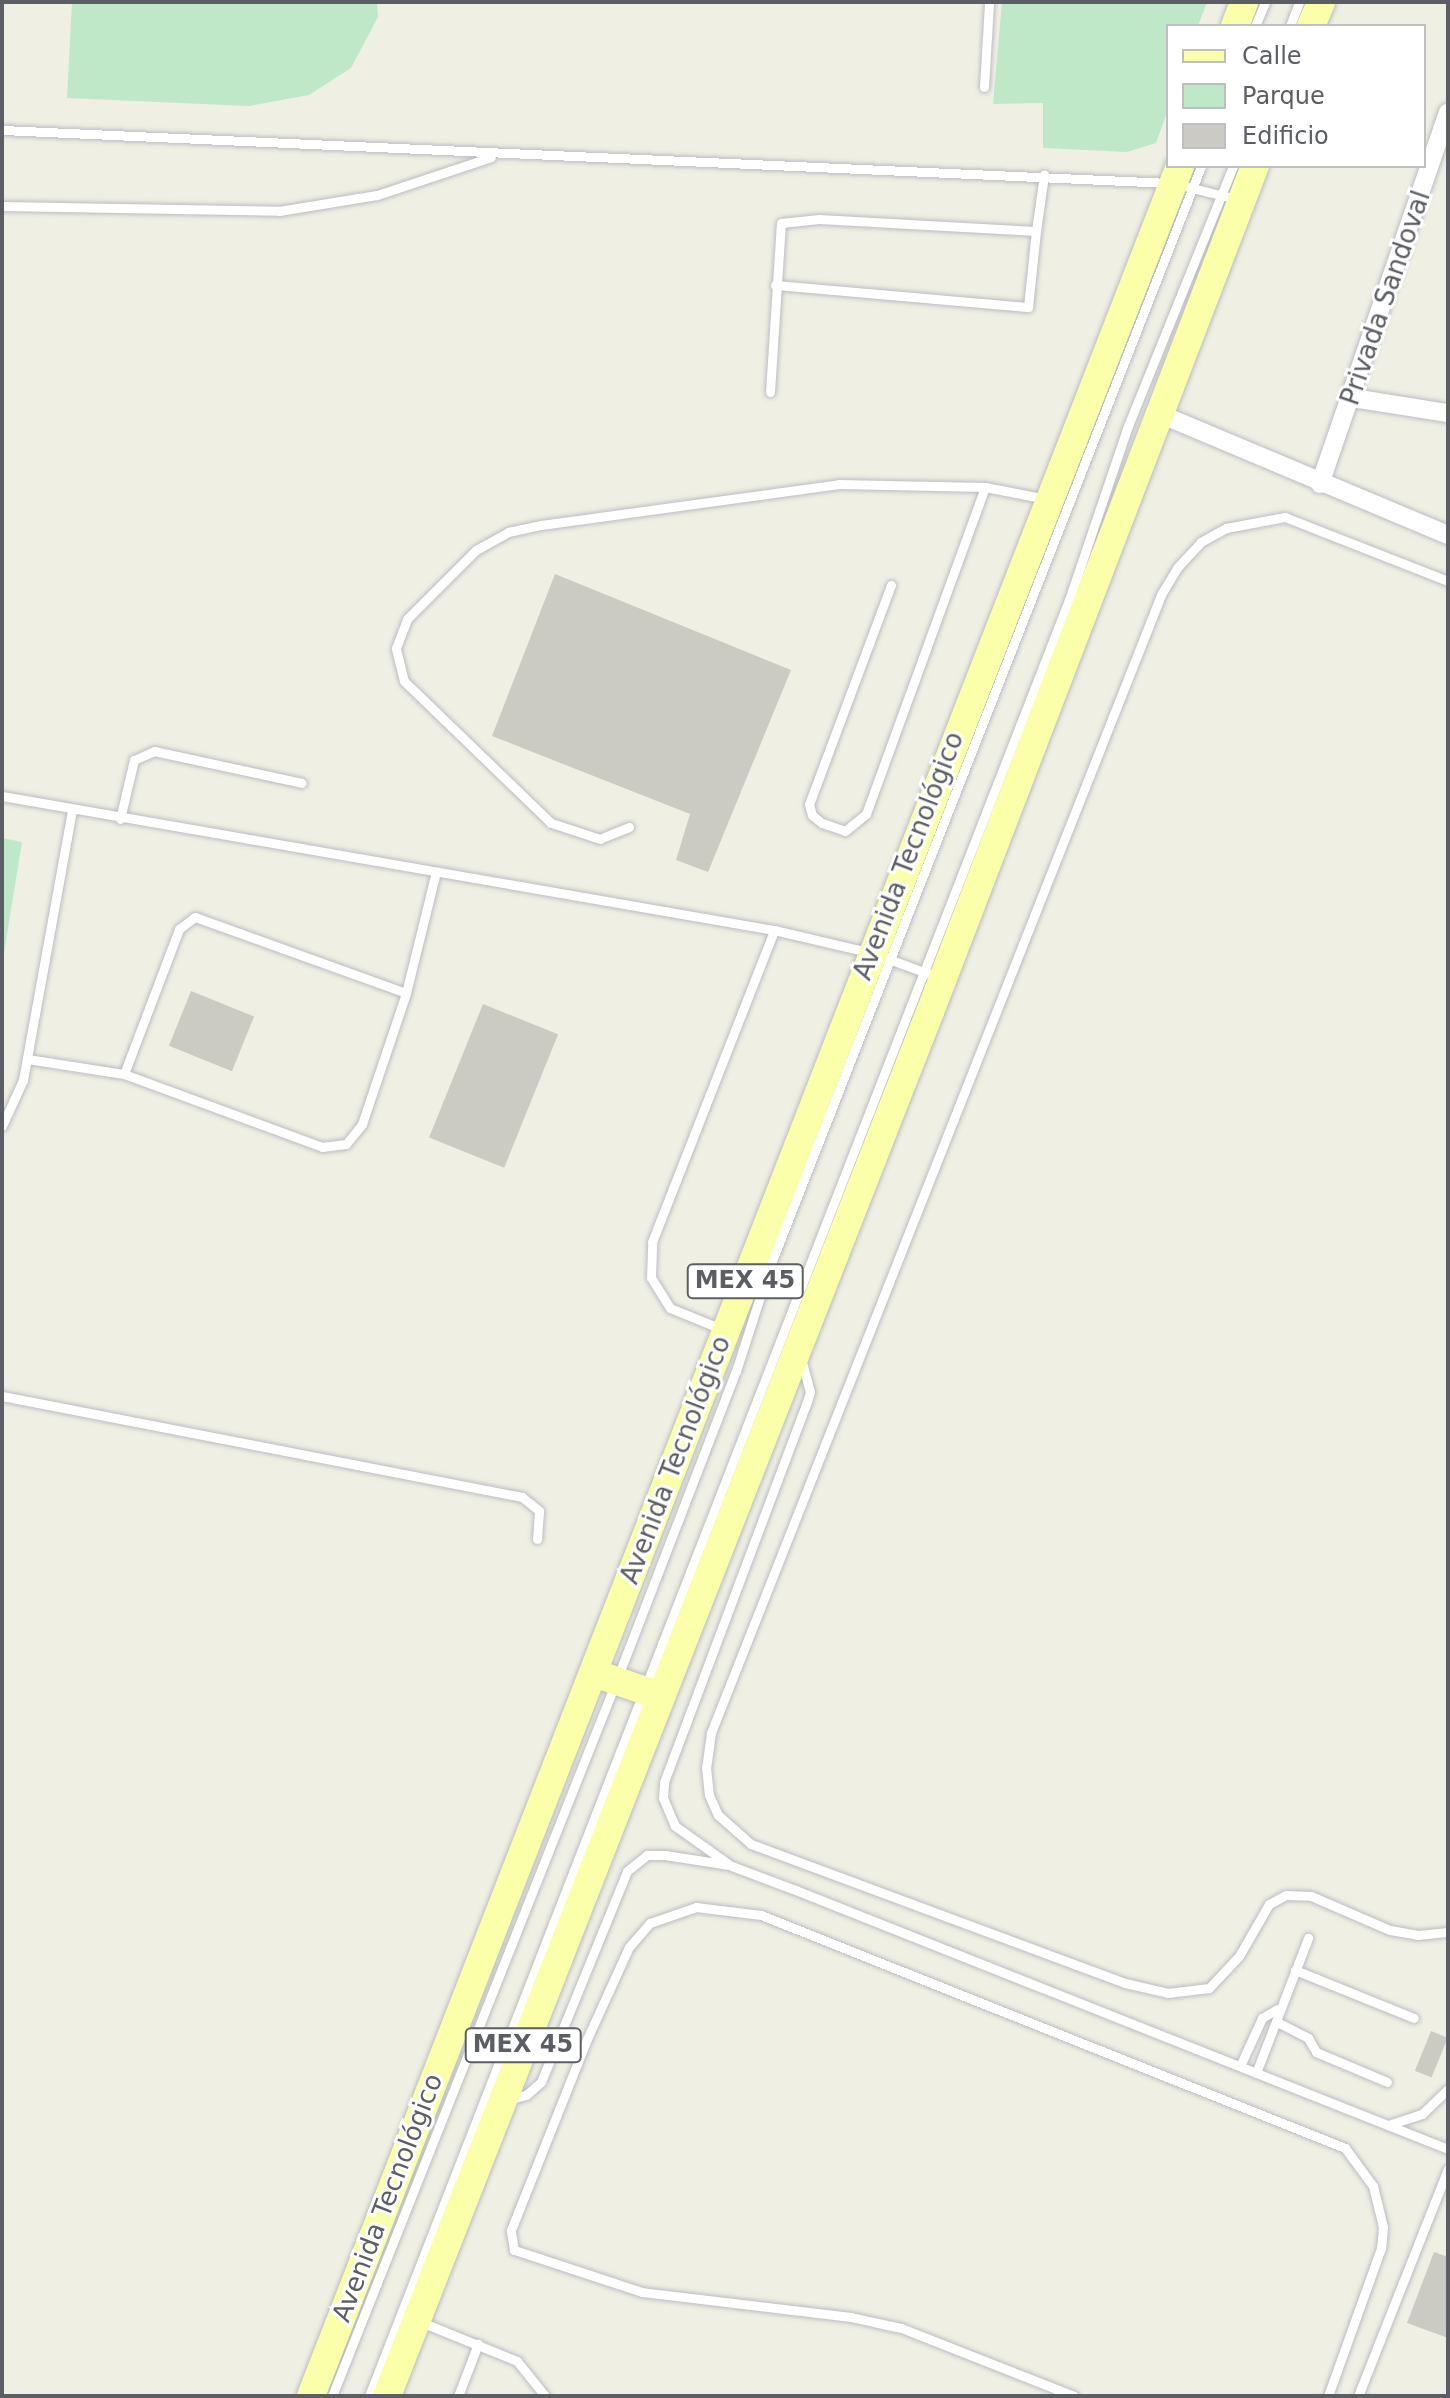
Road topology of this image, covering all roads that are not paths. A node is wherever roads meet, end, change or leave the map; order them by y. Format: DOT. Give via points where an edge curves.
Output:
graph roads {
  1 [pos="989,2"];
  2 [pos="1244,2"];
  3 [pos="1265,2"];
  4 [pos="1299,2"];
  5 [pos="1321,2"];
  6 [pos="1236,24"];
  7 [pos="1256,24"];
  8 [pos="1291,24"];
  9 [pos="1312,24"];
  10 [pos="984,87"];
  11 [pos="1448,112"];
  12 [pos="2,130"];
  13 [pos="497,154"];
  14 [pos="1233,168"];
  15 [pos="1254,168"];
  16 [pos="1044,175"];
  17 [pos="1182,179"];
  18 [pos="1232,198"];
  19 [pos="2,206"];
  20 [pos="1036,231"];
  21 [pos="775,285"];
  22 [pos="770,392"];
  23 [pos="1353,398"];
  24 [pos="1448,413"];
  25 [pos="1160,414"];
  26 [pos="1320,484"];
  27 [pos="985,487"];
  28 [pos="1047,499"];
  29 [pos="1448,535"];
  30 [pos="1448,581"];
  31 [pos="891,585"];
  32 [pos="302,783"];
  33 [pos="2,796"];
  34 [pos="72,810"];
  35 [pos="120,819"];
  36 [pos="629,827"];
  37 [pos="436,872"];
  38 [pos="774,930"];
  39 [pos="882,956"];
  40 [pos="932,974"];
  41 [pos="406,993"];
  42 [pos="27,1059"];
  43 [pos="124,1074"];
  44 [pos="2,1126"];
  45 [pos="726,1331"];
  46 [pos="799,1350"];
  47 [pos="2,1396"];
  48 [pos="537,1539"];
  49 [pos="605,1676"];
  50 [pos="653,1693"];
  51 [pos="729,1865"];
  52 [pos="1448,1932"];
  53 [pos="1308,1938"];
  54 [pos="1295,1970"];
  55 [pos="1277,2009"];
  56 [pos="1414,2018"];
  57 [pos="1279,2023"];
  58 [pos="1240,2066"];
  59 [pos="1256,2073"];
  60 [pos="1387,2082"];
  61 [pos="1448,2089"];
  62 [pos="500,2102"];
  63 [pos="1388,2125"];
  64 [pos="1448,2149"];
  65 [pos="1448,2169"];
  66 [pos="416,2320"];
  67 [pos="478,2344"];
  68 [pos="311,2396"];
  69 [pos="332,2396"];
  70 [pos="369,2396"];
  71 [pos="387,2396"];
  72 [pos="458,2396"];
  73 [pos="545,2396"];
  74 [pos="1074,2396"];
  75 [pos="1328,2396"];
  76 [pos="1358,2396"];
  1 -- 10 [label="lane"];
  2 -- 6 [label="main road"];
  3 -- 7 [label="lane"];
  4 -- 8 [label="lane"];
  5 -- 9 [label="main road"];
  11 -- 23 [label="street, Privada Sandoval"];
  12 -- 13 [label="lane"];
  13 -- 16 [label="lane"];
  13 -- 19 [label="lane" via="377,195 279,211"];
  14 -- 18 [label="lane"];
  15 -- 18 [label="main road, MEX 45"];
  16 -- 17 [label="lane"];
  16 -- 20 [label="lane"];
  17 -- 18 [label="lane"];
  17 -- 28 [label="main road, Avenida Tecnológico / MEX 45"];
  17 -- 39 [label="lane"];
  18 -- 25 [label="main road, MEX 45"];
  18 -- 40 [label="lane" via="1128,426"];
  20 -- 21 [label="lane" via="785,221 779,229"];
  20 -- 21 [label="lane" via="1028,307"];
  21 -- 22 [label="lane"];
  23 -- 24 [label="street"];
  23 -- 26 [label="street, Privada Sandoval"];
  25 -- 26 [label="street"];
  25 -- 40 [label="main road, MEX 45"];
  26 -- 29 [label="street"];
  27 -- 28 [label="lane"];
  27 -- 31 [label="lane" via="866,814 845,831 822,823 809,804"];
  27 -- 36 [label="lane" via="839,484 541,525 508,532 476,550 407,619 396,648 404,681 551,823 600,839"];
  28 -- 39 [label="main road, Avenida Tecnológico / MEX 45"];
  30 -- 52 [label="lane" via="1285,517 1226,528 1201,542 1177,568 1161,595 711,1733 706,1767 718,1815 751,1844 1125,1983 1168,1993 1209,1988 1239,1956 1269,1904 1286,1895 1311,1896 1390,1930 1418,1935"];
  32 -- 35 [label="lane" via="154,751 134,760"];
  33 -- 34 [label="lane"];
  34 -- 35 [label="lane"];
  34 -- 42 [label="lane"];
  35 -- 37 [label="lane"];
  37 -- 38 [label="lane"];
  37 -- 41 [label="lane"];
  38 -- 39 [label="lane"];
  38 -- 45 [label="lane" via="652,1242 651,1278 670,1308"];
  39 -- 40 [label="lane"];
  39 -- 45 [label="main road, Avenida Tecnológico / MEX 45"];
  39 -- 49 [label="lane"];
  40 -- 46 [label="main road, MEX 45"];
  40 -- 50 [label="lane"];
  41 -- 43 [label="lane" via="362,1124 346,1144 322,1147"];
  41 -- 43 [label="lane" via="195,917 179,929"];
  42 -- 43 [label="lane"];
  42 -- 44 [label="lane"];
  45 -- 49 [label="main road, Avenida Tecnológico / MEX 45"];
  46 -- 50 [label="main road, MEX 45"];
  46 -- 51 [label="lane" via="810,1392 664,1782 663,1798 675,1826"];
  47 -- 48 [label="lane" via="522,1497 539,1511"];
  49 -- 50 [label="main road"];
  49 -- 68 [label="main road, Avenida Tecnológico / MEX 45"];
  49 -- 69 [label="lane"];
  50 -- 62 [label="main road, MEX 45"];
  50 -- 70 [label="lane"];
  51 -- 58 [label="lane"];
  51 -- 62 [label="lane" via="665,1855 636,1861 627,1871 541,2082 526,2095"];
  53 -- 54 [label="lane"];
  54 -- 55 [label="lane"];
  54 -- 56 [label="lane"];
  55 -- 57 [label="lane"];
  55 -- 58 [label="lane" via="1262,2018"];
  57 -- 59 [label="lane"];
  57 -- 60 [label="lane" via="1308,2038 1316,2052"];
  58 -- 59 [label="lane"];
  59 -- 63 [label="lane"];
  61 -- 63 [label="lane" via="1422,2114"];
  62 -- 66 [label="main road, MEX 45"];
  63 -- 64 [label="lane"];
  65 -- 76 [label="lane"];
  66 -- 67 [label="lane"];
  66 -- 71 [label="main road, MEX 45"];
  67 -- 72 [label="lane"];
  67 -- 73 [label="lane" via="517,2361"];
  74 -- 75 [label="lane" via="901,2328 642,2292 514,2250 511,2230 587,2039 629,1947 650,1923 696,1907 761,1915 1345,2148 1364,2167 1383,2227 1381,2248"];
}
